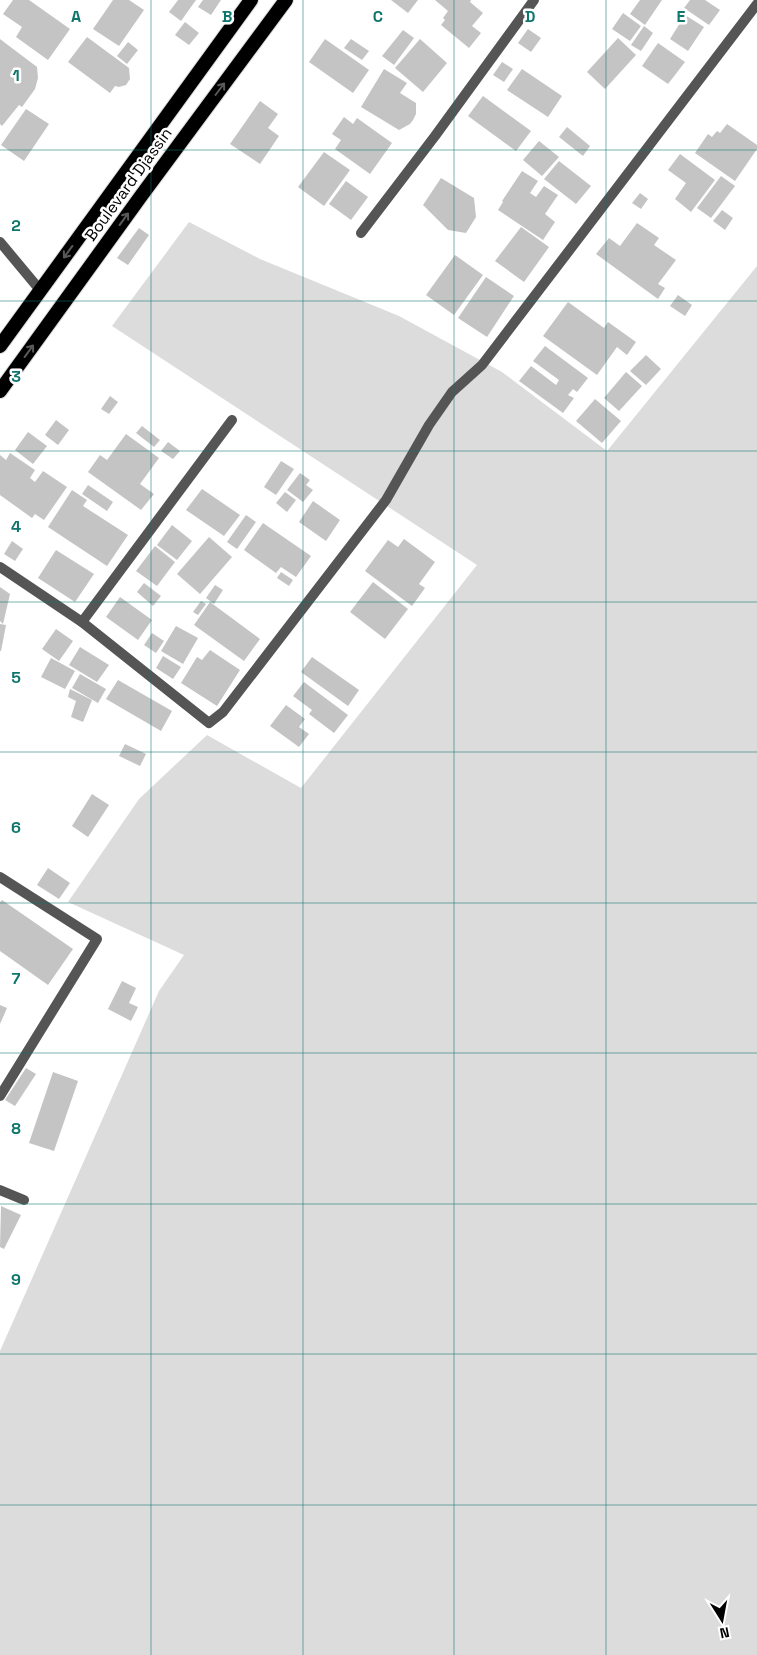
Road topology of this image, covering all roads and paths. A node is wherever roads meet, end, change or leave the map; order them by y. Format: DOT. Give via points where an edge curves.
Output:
graph roads {
  1 [pos="250,0"];
  2 [pos="286,0"];
  3 [pos="534,0"];
  4 [pos="757,4"];
  5 [pos="361,233"];
  6 [pos="0,242"];
  7 [pos="40,290"];
  8 [pos="0,346"];
  9 [pos="0,390"];
  10 [pos="232,420"];
  11 [pos="0,567"];
  12 [pos="82,622"];
  13 [pos="0,877"];
  14 [pos="0,1096"];
  15 [pos="0,1190"];
  16 [pos="24,1200"];
  1 -- 7 [label="highway, Boulevard Djassin, one-way"];
  9 -- 2 [label="highway, Boulevard Djassin, one-way"];
  3 -- 5 [label="street"];
  4 -- 12 [label="street" via="482,364 452,392 386,500 223,712 209,723"];
  6 -- 7 [label="street"];
  7 -- 8 [label="highway, Boulevard Djassin"];
  10 -- 12 [label="street"];
  11 -- 12 [label="street"];
  13 -- 14 [label="street" via="97,939"];
  15 -- 16 [label="street"];
}
